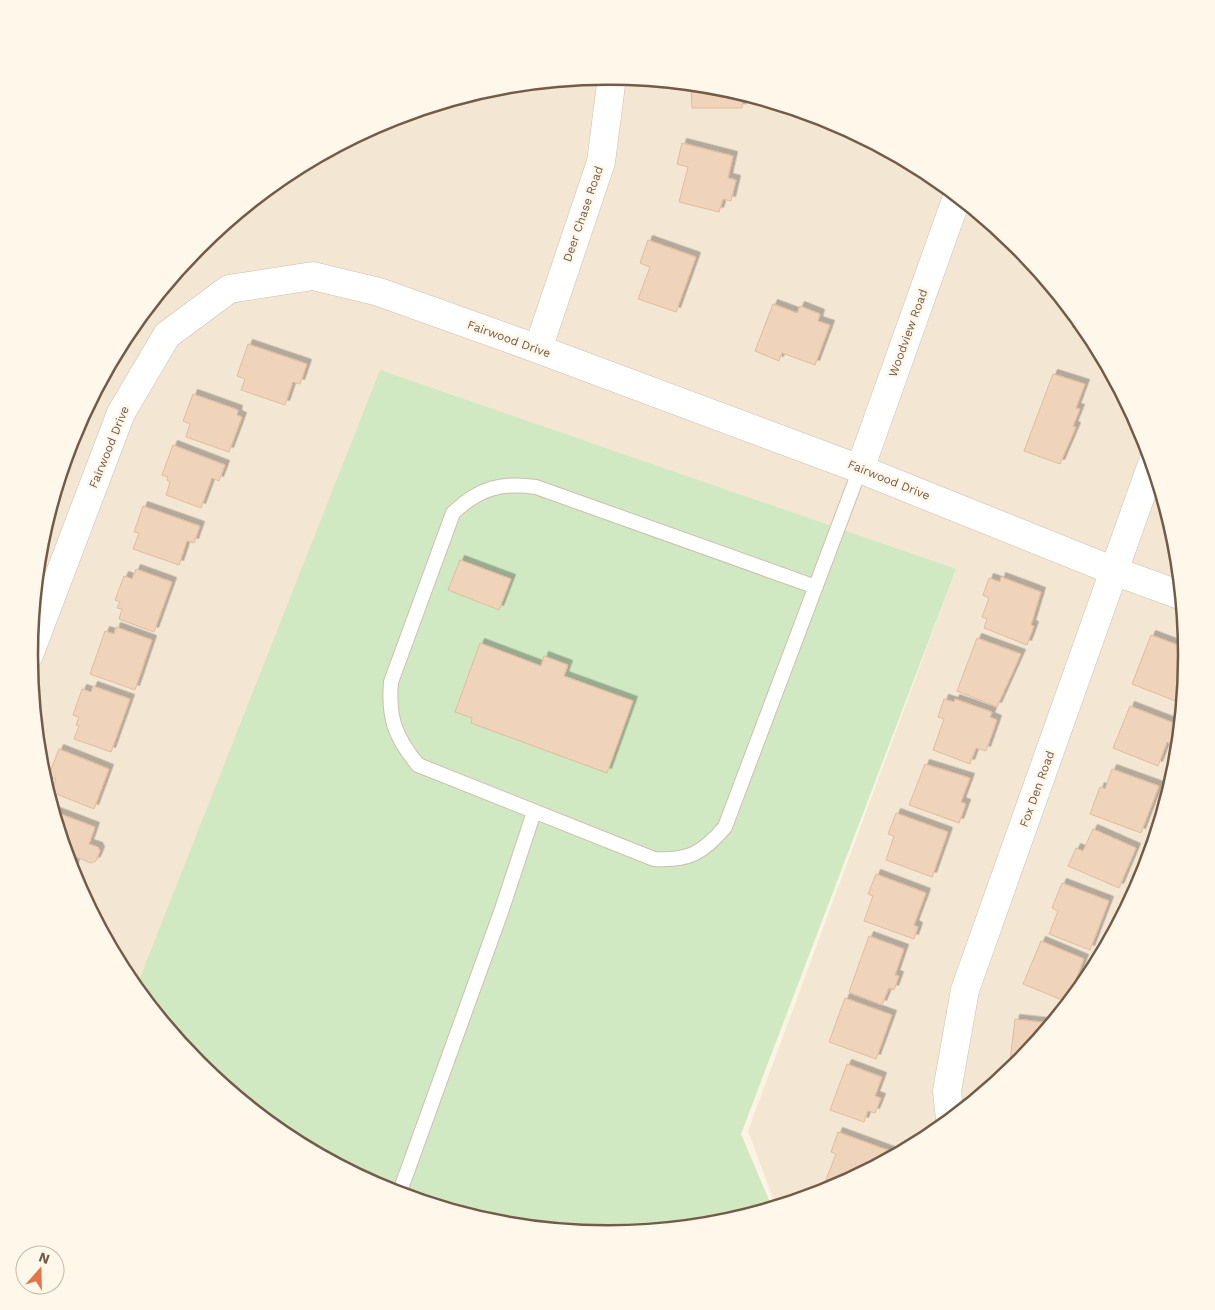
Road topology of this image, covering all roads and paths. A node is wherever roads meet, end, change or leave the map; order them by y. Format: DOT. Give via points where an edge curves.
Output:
graph roads {
  1 [pos="611,85"];
  2 [pos="955,204"];
  3 [pos="538,349"];
  4 [pos="860,469"];
  5 [pos="1148,475"];
  6 [pos="1114,571"];
  7 [pos="816,587"];
  8 [pos="1174,593"];
  9 [pos="39,630"];
  10 [pos="534,812"];
  11 [pos="949,1111"];
  12 [pos="402,1187"];
  1 -- 3 [label="street, Deer Chase Road" via="601,162"];
  2 -- 4 [label="street, Woodview Road"];
  3 -- 4 [label="street, Fairwood Drive"];
  3 -- 9 [label="street, Fairwood Drive" via="379,292 313,276 229,289 167,335 121,413"];
  4 -- 6 [label="street, Fairwood Drive"];
  4 -- 7 [label="lane"];
  5 -- 6 [label="street, Fox Den Road"];
  6 -- 8 [label="street, Fairwood Drive"];
  6 -- 11 [label="street, Fox Den Road" via="965,990 947,1091"];
  7 -- 10 [label="lane" via="725,827 709,846 695,855 675,860 654,859"];
  7 -- 10 [label="lane" via="536,487 513,484 486,489 466,500 453,513 391,682 392,724 402,746 418,764"];
  10 -- 12 [label="lane"];
}
